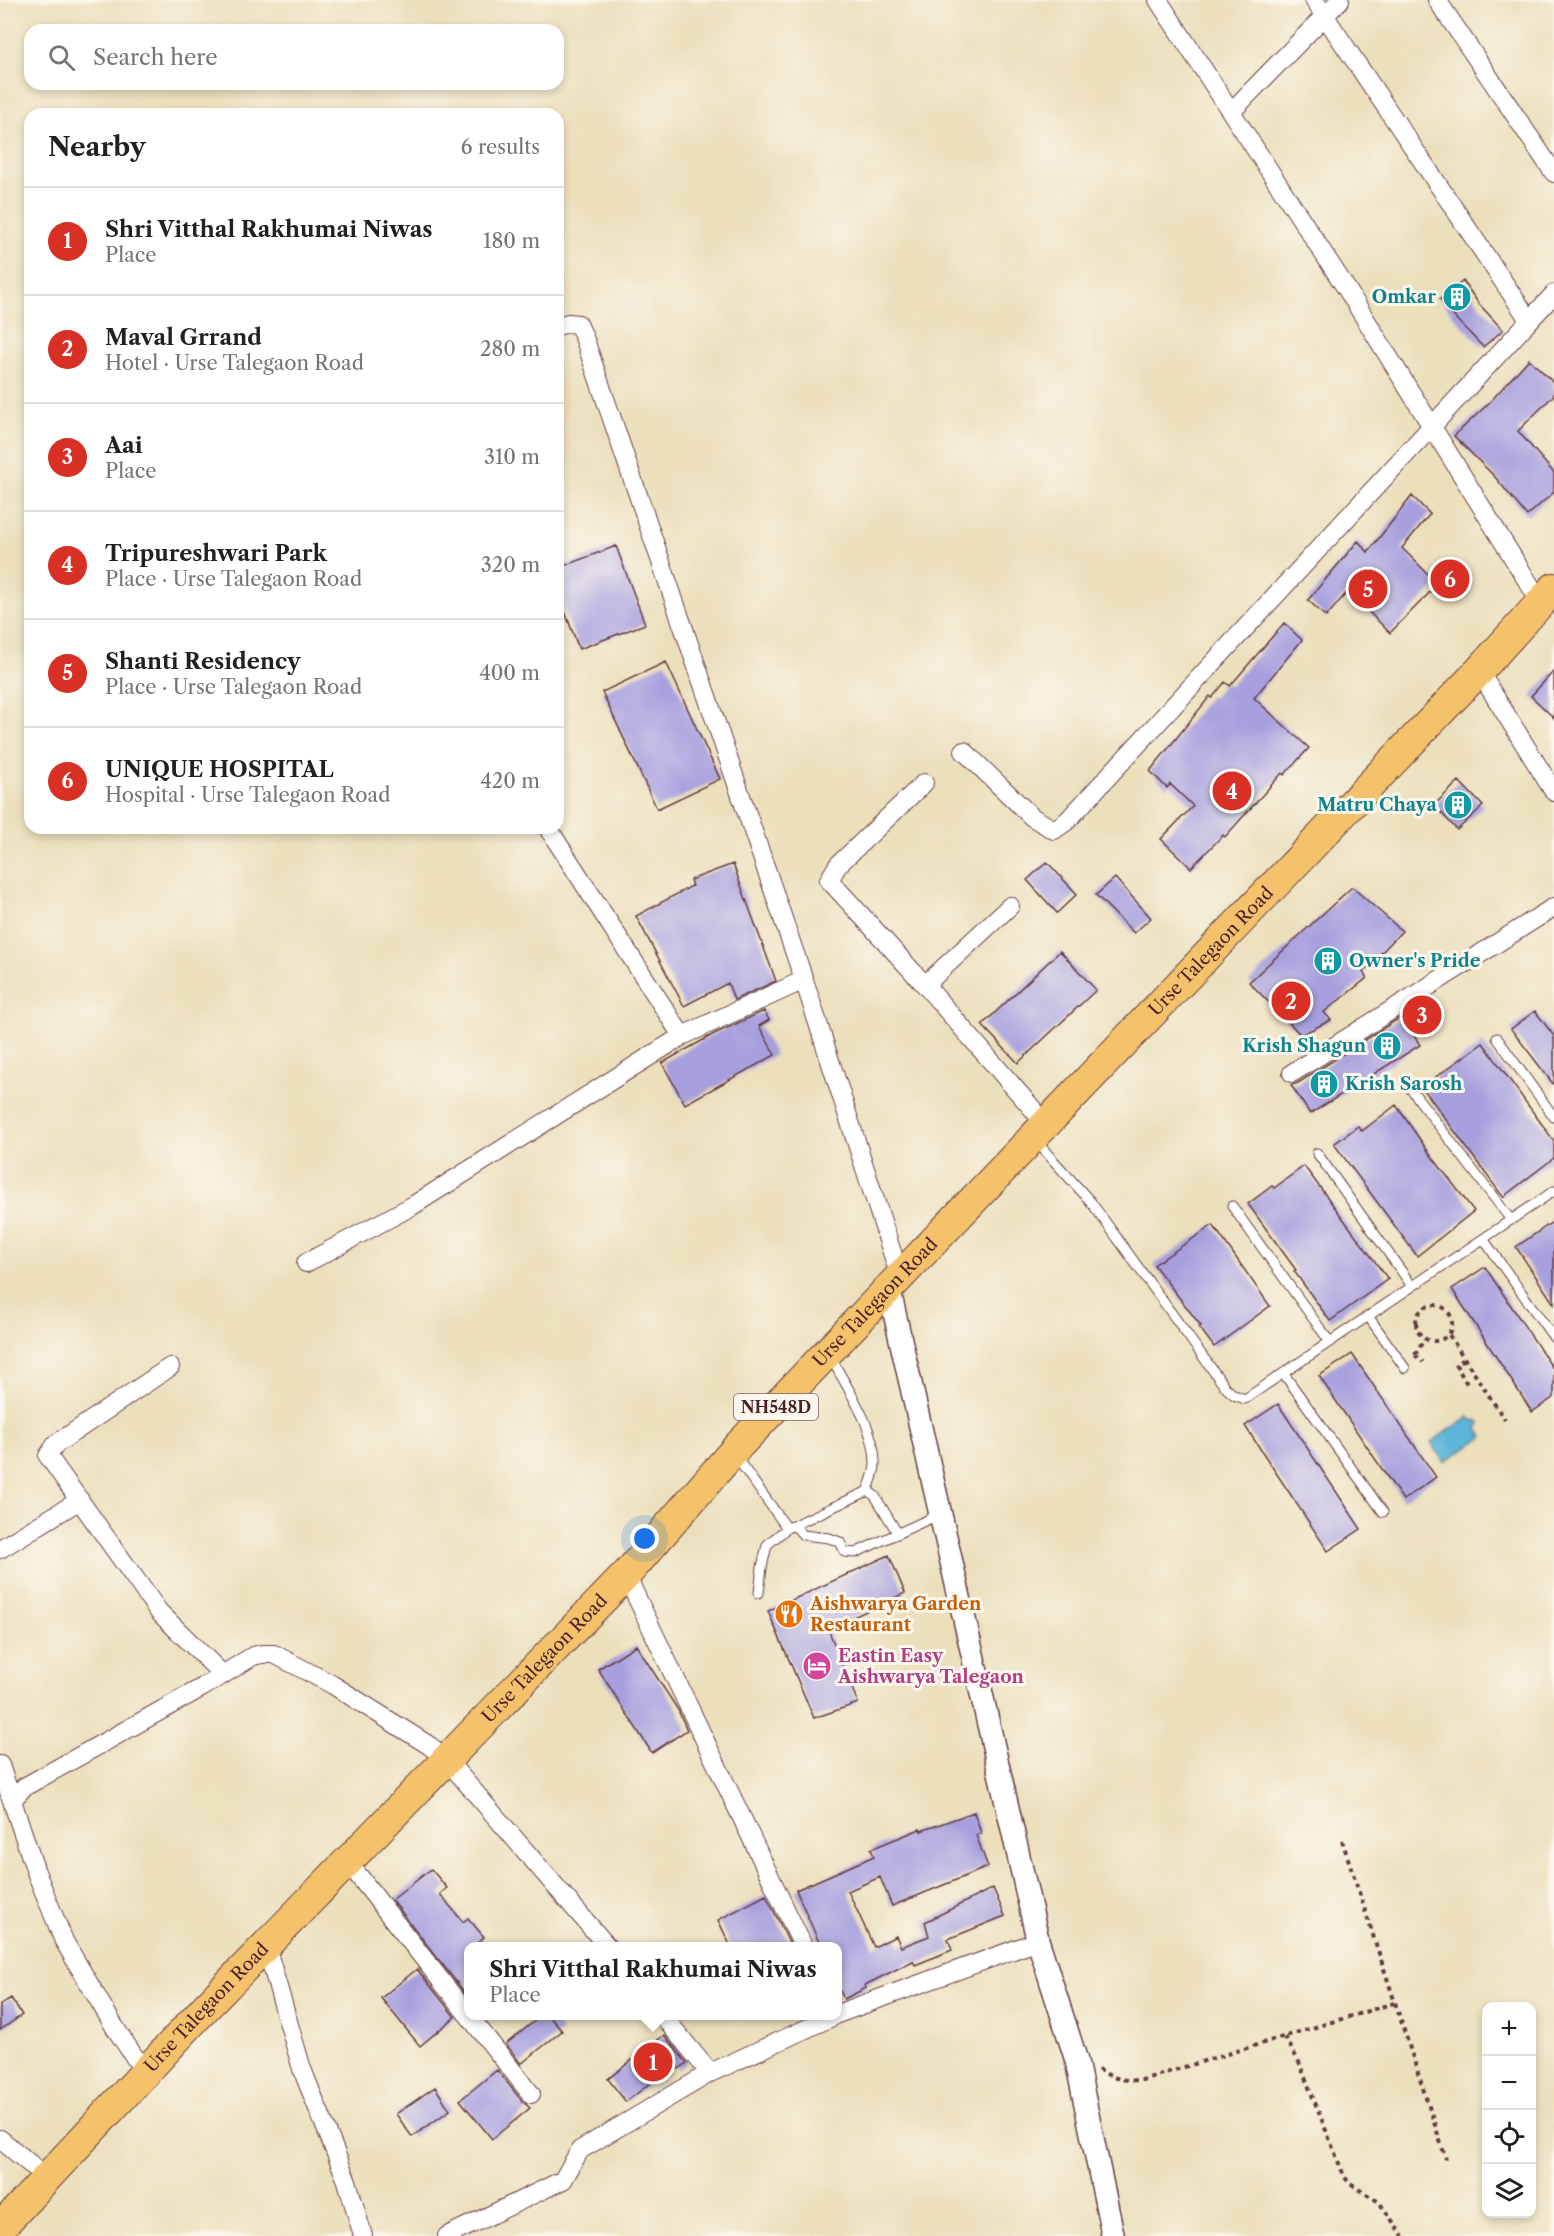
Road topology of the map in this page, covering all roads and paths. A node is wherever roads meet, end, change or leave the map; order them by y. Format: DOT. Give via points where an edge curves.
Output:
graph roads {
  1 [pos="1158,0"];
  2 [pos="1314,0"];
  3 [pos="1340,0"];
  4 [pos="1437,0"];
  5 [pos="1325,16"];
  6 [pos="1231,112"];
  7 [pos="1554,173"];
  8 [pos="1554,294"];
  9 [pos="1529,320"];
  10 [pos="564,324"];
  11 [pos="1431,427"];
  12 [pos="1547,596"];
  13 [pos="1479,671"];
  14 [pos="964,751"];
  15 [pos="924,783"];
  16 [pos="1554,792"];
  17 [pos="552,834"];
  18 [pos="1010,906"];
  19 [pos="1554,907"];
  20 [pos="804,980"];
  21 [pos="925,985"];
  22 [pos="682,1036"];
  23 [pos="1497,1038"];
  24 [pos="1292,1073"];
  25 [pos="1410,1088"];
  26 [pos="1554,1117"];
  27 [pos="1039,1130"];
  28 [pos="1317,1153"];
  29 [pos="1554,1191"];
  30 [pos="1232,1206"];
  31 [pos="1510,1220"];
  32 [pos="1484,1240"];
  33 [pos="306,1263"];
  34 [pos="894,1283"];
  35 [pos="1412,1286"];
  36 [pos="1368,1316"];
  37 [pos="1449,1335"];
  38 [pos="1554,1338"];
  39 [pos="1424,1339"];
  40 [pos="1330,1342"];
  41 [pos="828,1352"];
  42 [pos="1415,1354"];
  43 [pos="1464,1359"];
  44 [pos="170,1367"];
  45 [pos="1405,1368"];
  46 [pos="1284,1374"];
  47 [pos="1467,1384"];
  48 [pos="1505,1420"];
  49 [pos="732,1452"];
  50 [pos="868,1491"];
  51 [pos="80,1500"];
  52 [pos="1383,1512"];
  53 [pos="940,1514"];
  54 [pos="791,1526"];
  55 [pos="898,1534"];
  56 [pos="0,1549"];
  57 [pos="626,1575"];
  58 [pos="759,1593"];
  59 [pos="223,1675"];
  60 [pos="446,1759"];
  61 [pos="0,1765"];
  62 [pos="13,1799"];
  63 [pos="1342,1840"];
  64 [pos="347,1862"];
  65 [pos="1038,1941"];
  66 [pos="603,1942"];
  67 [pos="800,1942"];
  68 [pos="266,1946"];
  69 [pos="1394,2003"];
  70 [pos="464,2009"];
  71 [pos="842,2013"];
  72 [pos="473,2020"];
  73 [pos="666,2020"];
  74 [pos="825,2020"];
  75 [pos="1285,2037"];
  76 [pos="1076,2059"];
  77 [pos="145,2073"];
  78 [pos="710,2073"];
  79 [pos="531,2094"];
  80 [pos="0,2139"];
  81 [pos="1446,2159"];
  82 [pos="47,2178"];
  83 [pos="0,2228"];
  84 [pos="363,2236"];
  85 [pos="447,2236"];
  86 [pos="1113,2236"];
  87 [pos="1403,2236"];
  1 -- 6 [label="street"];
  2 -- 5 [label="street"];
  3 -- 5 [label="street"];
  4 -- 7 [label="street"];
  5 -- 6 [label="street"];
  5 -- 9 [label="street"];
  6 -- 11 [label="street"];
  8 -- 9 [label="street"];
  9 -- 11 [label="street"];
  10 -- 20 [label="street" via="578,324 584,337"];
  11 -- 12 [label="street"];
  11 -- 14 [label="street" via="1067,821 1054,830 1032,817"];
  12 -- 13 [label="highway, Urse Talegaon Road / NH548D"];
  13 -- 16 [label="street"];
  13 -- 27 [label="highway, Urse Talegaon Road / NH548D"];
  15 -- 21 [label="street" via="838,865 829,880"];
  17 -- 22 [label="street"];
  18 -- 21 [label="street"];
  19 -- 24 [label="street"];
  20 -- 22 [label="street"];
  20 -- 34 [label="street"];
  21 -- 27 [label="street"];
  22 -- 33 [label="street" via="412,1206"];
  23 -- 26 [label="lane"];
  25 -- 31 [label="lane"];
  27 -- 34 [label="highway, Urse Talegaon Road / NH548D"];
  27 -- 46 [label="lane" via="1225,1387 1245,1399"];
  28 -- 35 [label="lane"];
  29 -- 31 [label="lane"];
  30 -- 40 [label="lane"];
  31 -- 32 [label="lane"];
  32 -- 35 [label="lane"];
  32 -- 38 [label="lane"];
  34 -- 41 [label="highway, Urse Talegaon Road / NH548D"];
  34 -- 53 [label="street"];
  35 -- 36 [label="lane"];
  36 -- 40 [label="lane"];
  36 -- 45 [label="lane"];
  37 -- 39 [label="path" via="1437,1342"];
  37 -- 39 [label="path" via="1452,1316 1435,1304 1423,1309 1416,1321"];
  37 -- 43 [label="path"];
  39 -- 42 [label="path"];
  40 -- 46 [label="lane"];
  41 -- 49 [label="highway, Urse Talegaon Road / NH548D"];
  41 -- 50 [label="lane" via="875,1447 876,1467"];
  43 -- 47 [label="path" via="1456,1365"];
  43 -- 48 [label="path"];
  44 -- 51 [label="street" via="56,1444 48,1456"];
  46 -- 52 [label="lane"];
  49 -- 54 [label="lane"];
  49 -- 57 [label="highway, Urse Talegaon Road / NH548D"];
  50 -- 54 [label="lane"];
  50 -- 55 [label="lane"];
  51 -- 56 [label="street"];
  51 -- 59 [label="street" via="159,1612"];
  53 -- 55 [label="lane"];
  53 -- 65 [label="street"];
  54 -- 55 [label="lane" via="803,1535 840,1542 845,1552 855,1553"];
  54 -- 58 [label="lane" via="767,1545"];
  57 -- 60 [label="highway, Urse Talegaon Road / NH548D"];
  57 -- 67 [label="street"];
  59 -- 60 [label="street" via="253,1656 274,1654 333,1684"];
  59 -- 62 [label="street" via="24,1787"];
  60 -- 64 [label="highway, Urse Talegaon Road / NH548D"];
  60 -- 66 [label="street"];
  61 -- 62 [label="street"];
  62 -- 77 [label="street" via="36,1872 64,1941"];
  63 -- 69 [label="path"];
  64 -- 68 [label="highway, Urse Talegaon Road / NH548D"];
  64 -- 70 [label="street"];
  65 -- 71 [label="street"];
  65 -- 76 [label="street"];
  68 -- 77 [label="highway, Urse Talegaon Road / NH548D"];
  68 -- 84 [label="street" via="302,2069 347,2181"];
  69 -- 75 [label="path"];
  69 -- 81 [label="path"];
  72 -- 79 [label="street"];
  73 -- 78 [label="street"];
  74 -- 78 [label="street"];
  75 -- 76 [label="path" via="1142,2080 1110,2077"];
  75 -- 87 [label="path" via="1299,2062 1344,2176 1379,2202"];
  76 -- 86 [label="street"];
  77 -- 82 [label="highway, Urse Talegaon Road / NH548D"];
  78 -- 85 [label="street" via="580,2150 563,2180"];
  80 -- 82 [label="street"];
  82 -- 83 [label="highway, Urse Talegaon Road / NH548D"];
}
